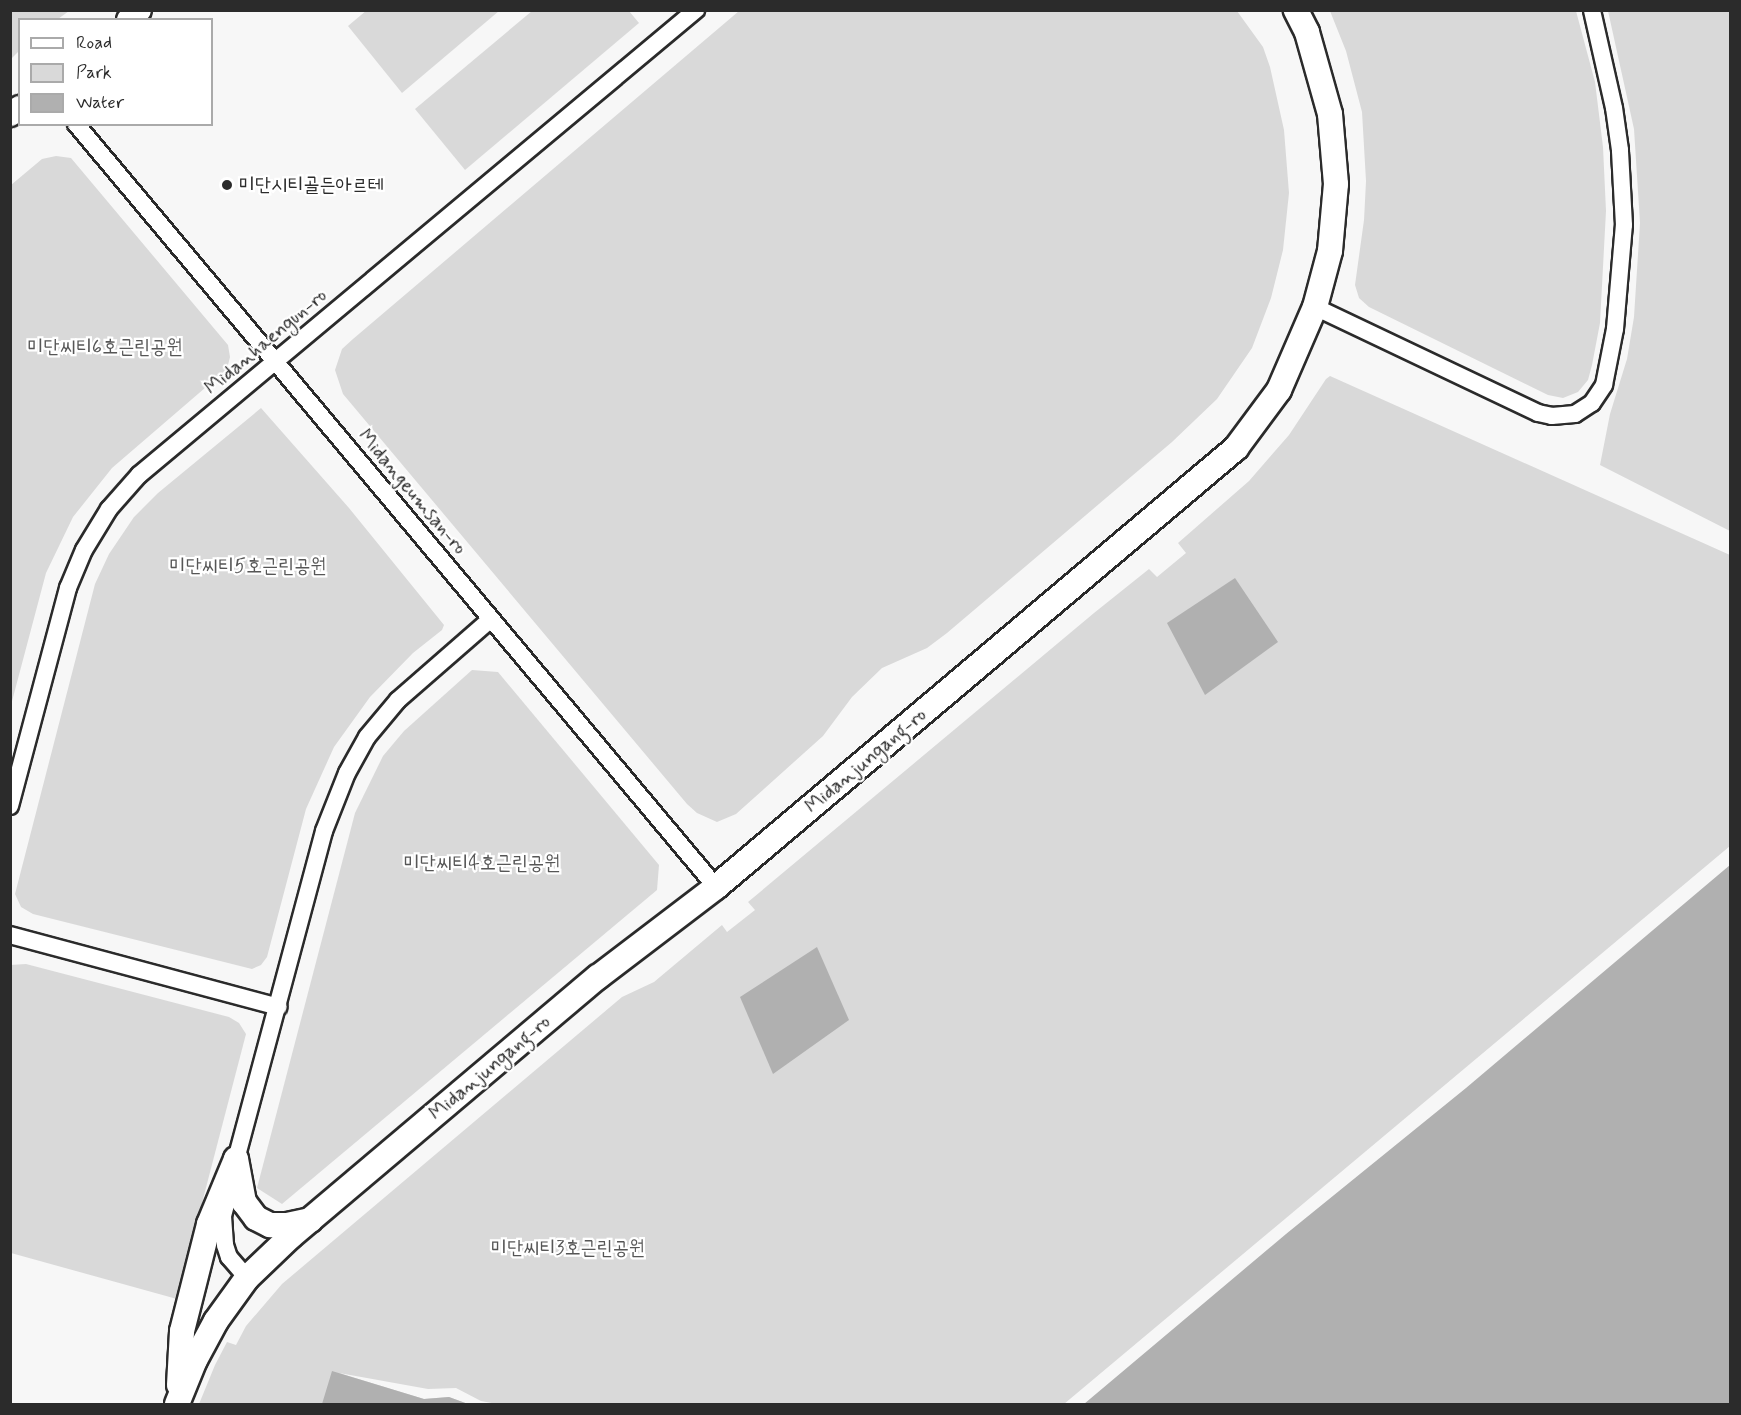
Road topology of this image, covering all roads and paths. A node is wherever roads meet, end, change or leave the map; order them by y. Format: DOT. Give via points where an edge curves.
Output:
graph roads {
  1 [pos="696,10"];
  2 [pos="1296,10"];
  3 [pos="1592,10"];
  4 [pos="78,126"];
  5 [pos="1315,307"];
  6 [pos="275,362"];
  7 [pos="490,619"];
  8 [pos="10,806"];
  9 [pos="716,887"];
  10 [pos="10,935"];
  11 [pos="278,1007"];
  12 [pos="236,1159"];
  13 [pos="310,1220"];
  14 [pos="247,1278"];
  15 [pos="177,1404"];
  1 -- 6 [label="street, Midanhaengun-ro"];
  2 -- 5 [label="street, Midanjungang-ro" via="1307,32 1330,114 1336,184 1330,251"];
  3 -- 5 [label="street" via="1614,108 1624,225 1613,340 1604,385 1592,403 1575,414 1538,413"];
  4 -- 6 [label="street, Midangeumsan-ro"];
  5 -- 9 [label="street, Midanjungang-ro" via="1279,390 1236,448"];
  6 -- 7 [label="street, Midangeumsan-ro"];
  6 -- 8 [label="street, Midanhaengun-ro" via="139,475 109,509 84,550 68,588"];
  7 -- 9 [label="street, Midangeumsan-ro"];
  7 -- 11 [label="street" via="398,700 367,737 347,772 324,831"];
  9 -- 13 [label="street, Midanjungang-ro" via="598,977"];
  10 -- 11 [label="street"];
  11 -- 12 [label="street"];
  12 -- 13 [label="street" via="244,1202 256,1218 270,1225"];
  12 -- 14 [label="street" via="223,1231 229,1257"];
  12 -- 15 [label="street" via="209,1224 182,1331"];
  13 -- 14 [label="street, Midanjungang-ro"];
  14 -- 15 [label="street, Midanjungang-ro" via="216,1321"];
}
